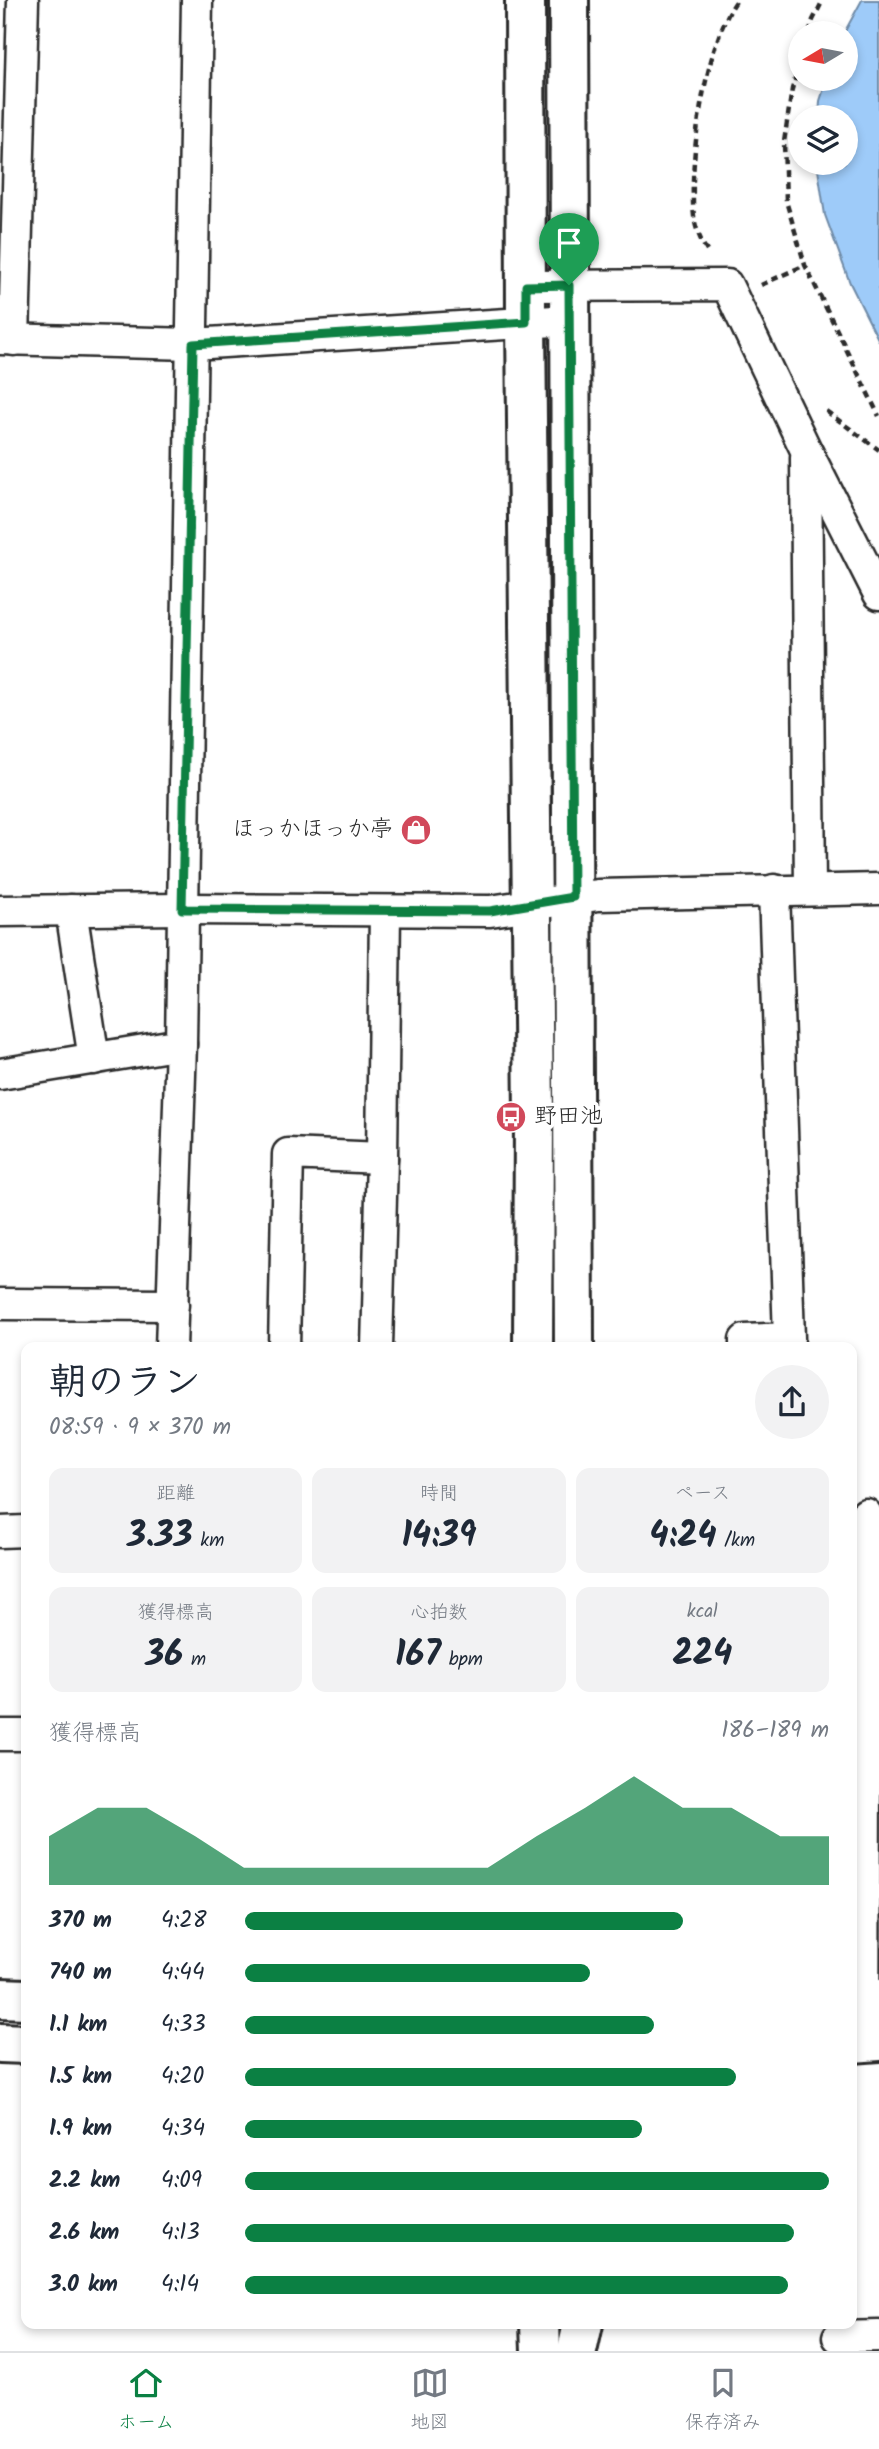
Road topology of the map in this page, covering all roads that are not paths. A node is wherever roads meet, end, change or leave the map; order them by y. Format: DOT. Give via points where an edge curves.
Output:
graph roads {
  1 [pos="23,0"];
  2 [pos="197,0"];
  3 [pos="525,0"];
  4 [pos="569,0"];
  5 [pos="569,303"];
  6 [pos="526,304"];
  7 [pos="7,340"];
  8 [pos="193,344"];
  9 [pos="806,450"];
  10 [pos="879,593"];
  11 [pos="810,889"];
  12 [pos="879,889"];
  13 [pos="774,890"];
  14 [pos="573,897"];
  15 [pos="532,905"];
  16 [pos="182,909"];
  17 [pos="71,910"];
  18 [pos="0,911"];
  19 [pos="385,911"];
  20 [pos="181,1044"];
  21 [pos="94,1059"];
  22 [pos="0,1074"];
  23 [pos="382,1158"];
  24 [pos="0,1304"];
  25 [pos="173,1305"];
  26 [pos="171,1342"];
  27 [pos="284,1342"];
  28 [pos="377,1342"];
  29 [pos="533,1342"];
  30 [pos="574,1342"];
  31 [pos="745,1342"];
  32 [pos="866,1514"];
  33 [pos="21,1531"];
  34 [pos="0,1532"];
  35 [pos="0,1735"];
  36 [pos="21,1735"];
  37 [pos="0,1998"];
  38 [pos="865,1998"];
  39 [pos="21,1999"];
  40 [pos="865,2042"];
  41 [pos="0,2043"];
  42 [pos="21,2044"];
  43 [pos="540,2329"];
  44 [pos="582,2329"];
  45 [pos="879,2336"];
  46 [pos="838,2337"];
  47 [pos="541,2351"];
  48 [pos="577,2351"];
  1 -- 7 [label="street"];
  2 -- 8 [label="street"];
  3 -- 6 [label="street"];
  4 -- 5 [label="street"];
  5 -- 6 [label="street"];
  5 -- 9 [label="street" via="731,291"];
  5 -- 14 [label="street"];
  6 -- 8 [label="street"];
  6 -- 15 [label="street"];
  7 -- 8 [label="street"];
  8 -- 16 [label="street"];
  9 -- 10 [label="street"];
  9 -- 11 [label="street"];
  11 -- 12 [label="street"];
  11 -- 13 [label="street"];
  13 -- 14 [label="street"];
  13 -- 31 [label="street" via="789,1338"];
  14 -- 15 [label="street"];
  14 -- 30 [label="street"];
  15 -- 19 [label="street" via="490,911"];
  15 -- 29 [label="street"];
  16 -- 17 [label="street"];
  16 -- 19 [label="street"];
  16 -- 20 [label="street"];
  17 -- 18 [label="street"];
  17 -- 21 [label="street"];
  19 -- 23 [label="street"];
  20 -- 21 [label="street"];
  20 -- 25 [label="street"];
  21 -- 22 [label="street"];
  23 -- 27 [label="street" via="289,1154"];
  23 -- 28 [label="street"];
  24 -- 25 [label="street"];
  25 -- 26 [label="street"];
  32 -- 38 [label="street"];
  33 -- 34 [label="street"];
  35 -- 36 [label="street"];
  37 -- 39 [label="street"];
  38 -- 40 [label="street"];
  41 -- 42 [label="street"];
  43 -- 47 [label="street"];
  44 -- 48 [label="street"];
  45 -- 46 [label="street"];
}
